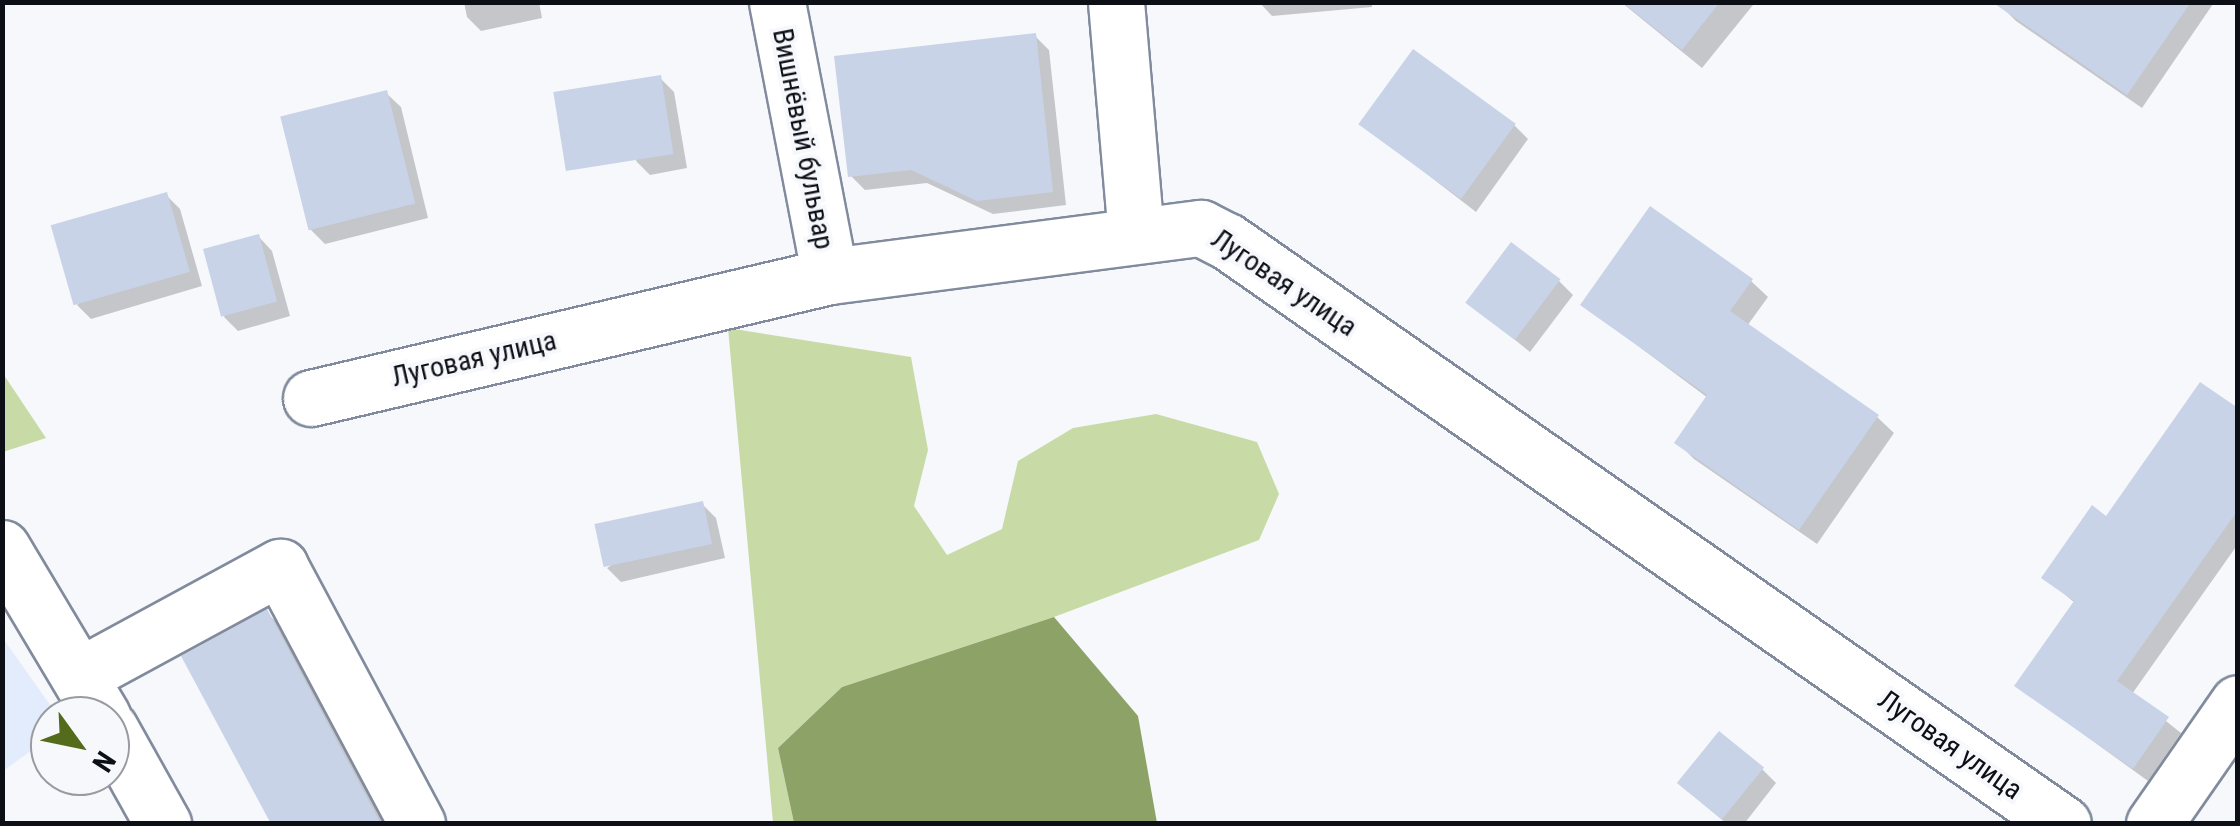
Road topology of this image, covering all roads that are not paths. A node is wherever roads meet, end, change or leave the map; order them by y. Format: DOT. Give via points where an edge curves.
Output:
graph roads {
  1 [pos="777,2"];
  2 [pos="1116,2"];
  3 [pos="1136,234"];
  4 [pos="830,276"];
  5 [pos="311,398"];
  6 [pos="2,548"];
  7 [pos="91,696"];
  8 [pos="2238,702"];
  9 [pos="130,765"];
  10 [pos="163,824"];
  11 [pos="417,824"];
  12 [pos="2063,824"];
  13 [pos="2154,824"];
  1 -- 4 [label="street, Вишнёвый бульвар"];
  2 -- 3 [label="street"];
  3 -- 4 [label="street, Луговая улица"];
  3 -- 12 [label="street, Луговая улица" via="1201,228 1227,241"];
  4 -- 5 [label="street, Луговая улица"];
  6 -- 7 [label="street"];
  7 -- 11 [label="street" via="280,567"];
  8 -- 13 [label="street"];
  9 -- 10 [label="street"];
}
